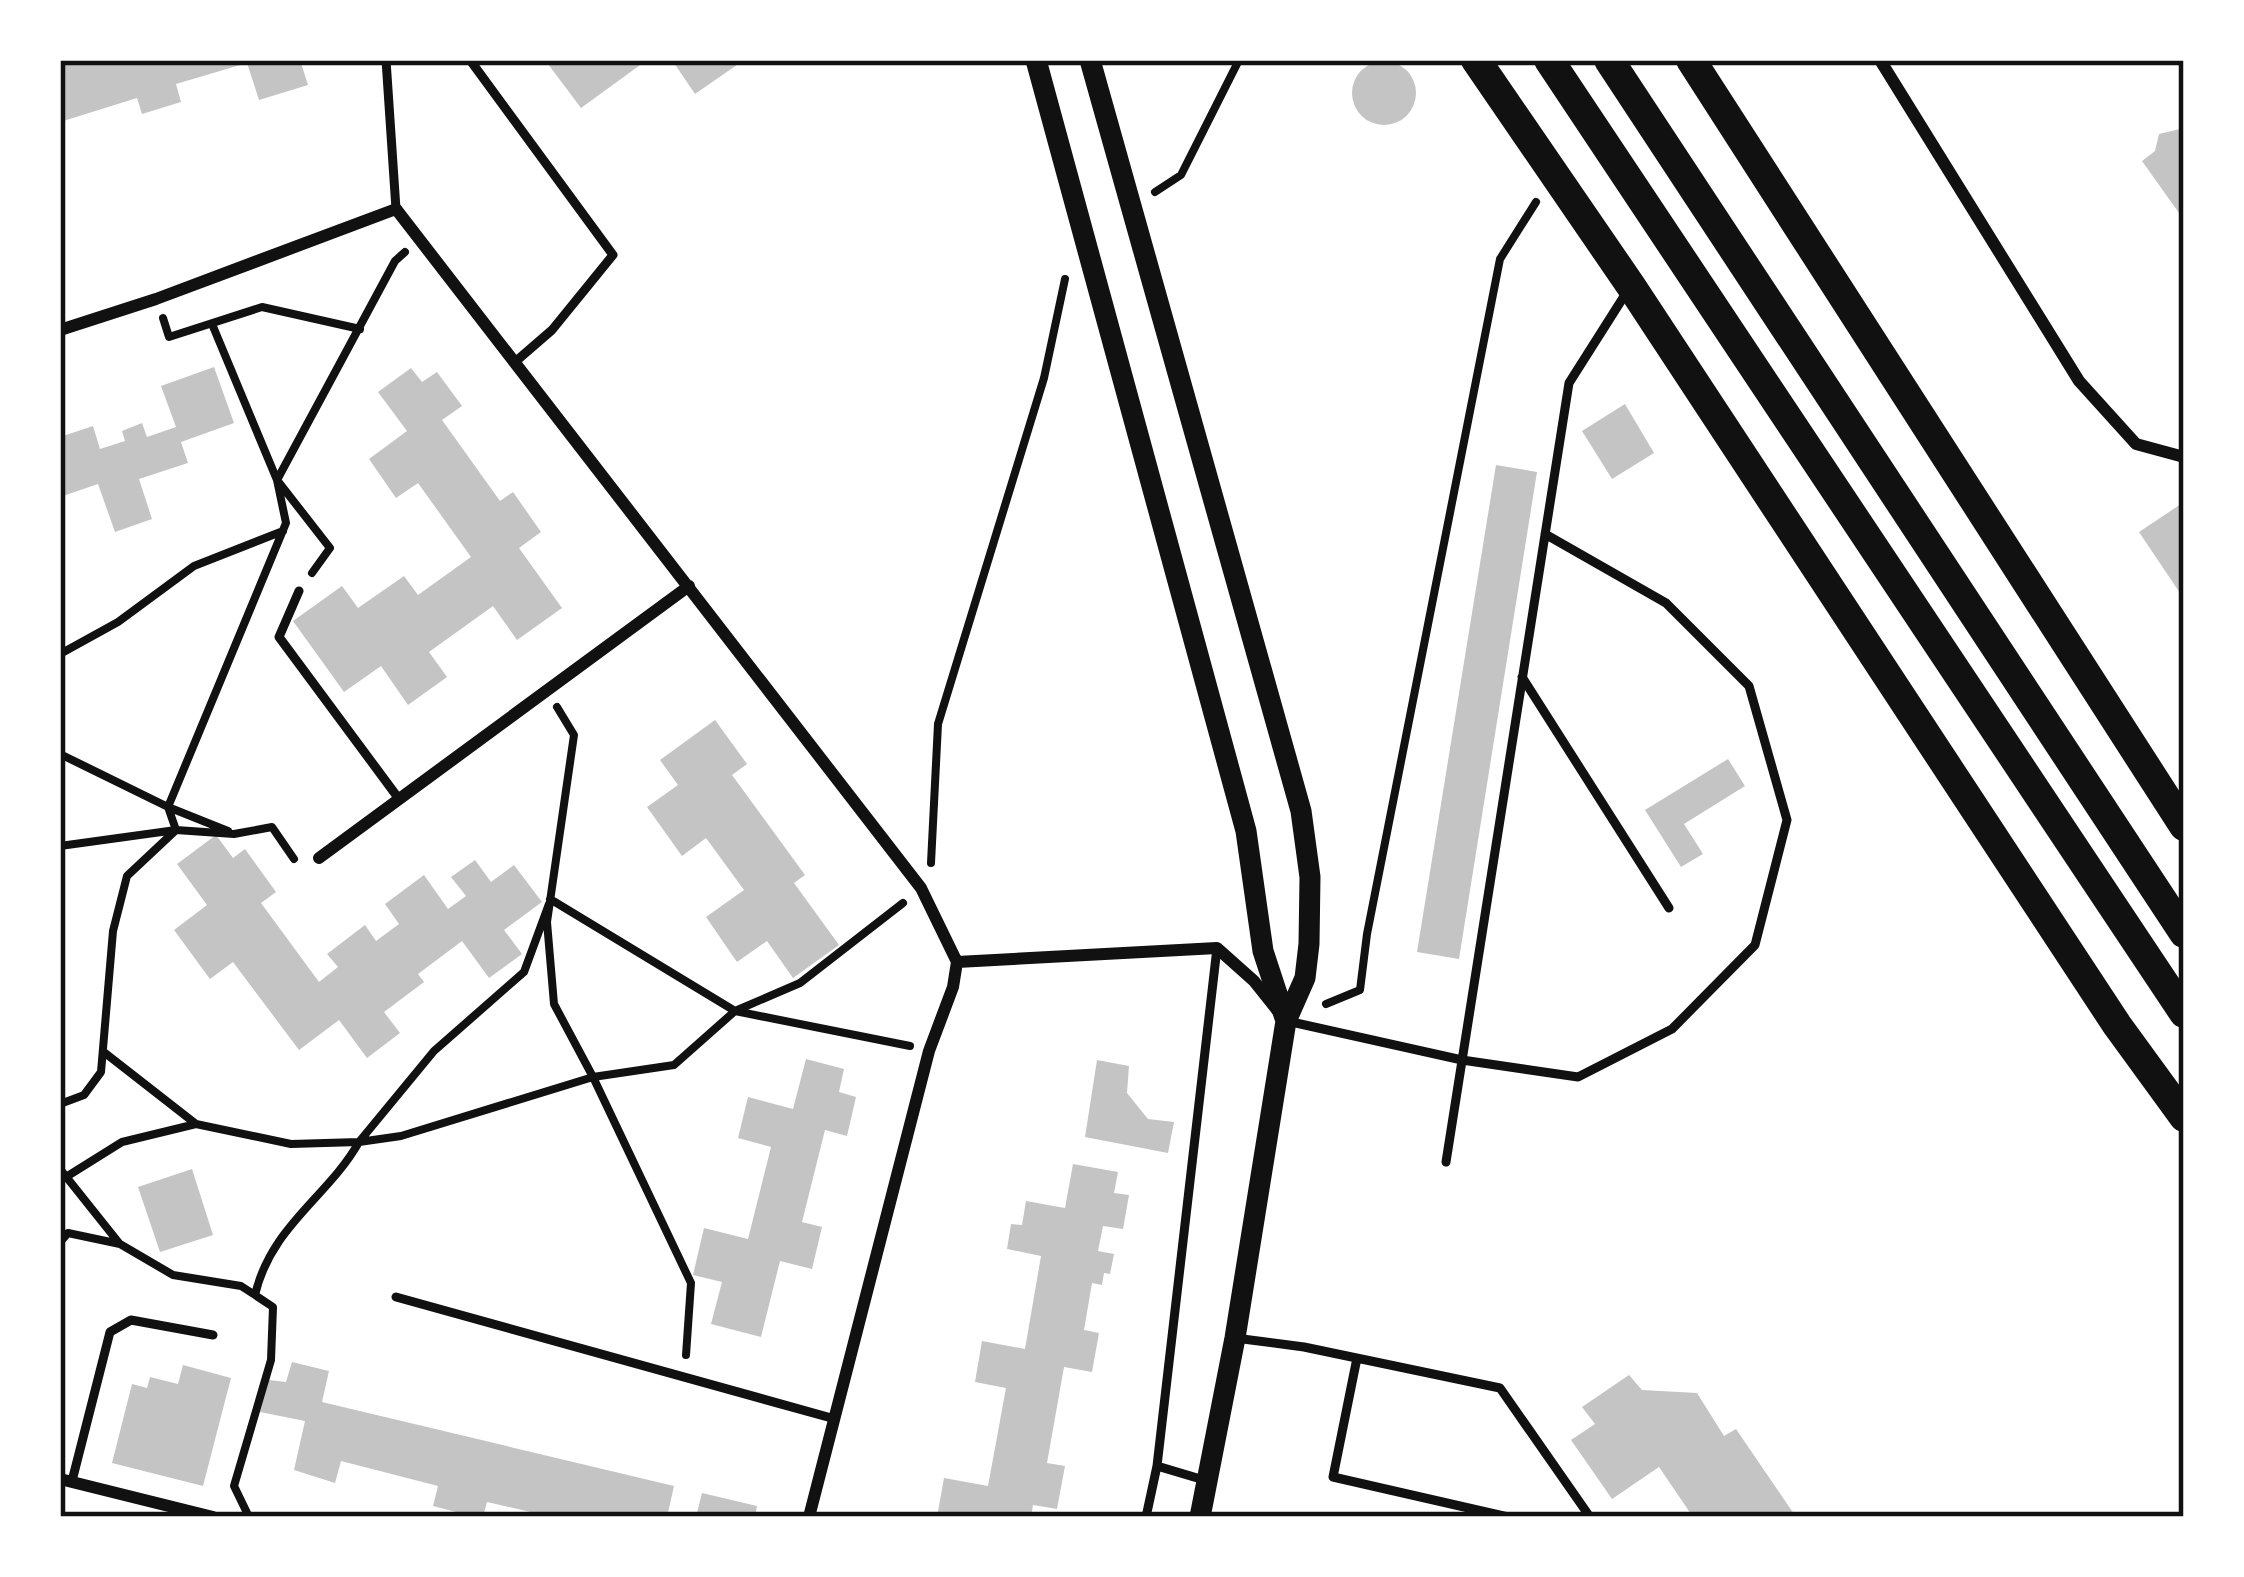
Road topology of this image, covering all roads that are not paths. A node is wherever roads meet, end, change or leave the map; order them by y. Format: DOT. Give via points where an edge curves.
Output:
graph roads {
  1 [pos="386,60"];
  2 [pos="470,60"];
  3 [pos="1036,60"];
  4 [pos="1090,60"];
  5 [pos="1475,60"];
  6 [pos="1549,60"];
  7 [pos="1609,60"];
  8 [pos="1691,60"];
  9 [pos="1880,60"];
  10 [pos="396,209"];
  11 [pos="1631,286"];
  12 [pos="60,330"];
  13 [pos="515,362"];
  14 [pos="2184,458"];
  15 [pos="1545,534"];
  16 [pos="689,586"];
  17 [pos="299,591"];
  18 [pos="1522,677"];
  19 [pos="399,800"];
  20 [pos="2184,826"];
  21 [pos="319,858"];
  22 [pos="1669,908"];
  23 [pos="2184,933"];
  24 [pos="1217,948"];
  25 [pos="957,962"];
  26 [pos="2184,1013"];
  27 [pos="1286,1021"];
  28 [pos="1462,1060"];
  29 [pos="2184,1117"];
  30 [pos="1446,1162"];
  31 [pos="396,1298"];
  32 [pos="213,1335"];
  33 [pos="1235,1338"];
  34 [pos="1357,1358"];
  35 [pos="835,1419"];
  36 [pos="1157,1466"];
  37 [pos="66,1480"];
  38 [pos="1208,1482"];
  39 [pos="213,1517"];
  40 [pos="808,1517"];
  41 [pos="1146,1517"];
  42 [pos="1201,1517"];
  43 [pos="1508,1517"];
  44 [pos="1590,1517"];
  1 -- 10 [label="lane"];
  2 -- 13 [label="lane" via="613,255"];
  3 -- 27 [label="street" via="1246,831 1263,951"];
  4 -- 27 [label="street" via="1301,811 1309,944"];
  5 -- 11 [label="main road"];
  6 -- 26 [label="main road"];
  7 -- 23 [label="main road"];
  8 -- 20 [label="main road"];
  9 -- 14 [label="street" via="2079,381 2136,444"];
  10 -- 12 [label="street"];
  10 -- 13 [label="street"];
  11 -- 15 [label="lane" via="1569,383"];
  11 -- 29 [label="main road"];
  13 -- 16 [label="street"];
  15 -- 18 [label="lane"];
  15 -- 28 [label="lane" via="1666,603 1748,686 1787,820 1754,945 1672,1029 1578,1077"];
  16 -- 19 [label="street"];
  16 -- 25 [label="street" via="921,888"];
  17 -- 19 [label="lane" via="279,637"];
  18 -- 22 [label="lane"];
  18 -- 28 [label="lane"];
  19 -- 21 [label="street"];
  24 -- 25 [label="street"];
  24 -- 27 [label="street"];
  24 -- 36 [label="lane"];
  25 -- 35 [label="street"];
  27 -- 28 [label="lane"];
  27 -- 33 [label="street"];
  28 -- 30 [label="lane"];
  31 -- 35 [label="lane"];
  32 -- 37 [label="lane" via="131,1320 110,1332"];
  33 -- 34 [label="lane"];
  33 -- 38 [label="street"];
  34 -- 43 [label="lane" via="1333,1477"];
  34 -- 44 [label="lane" via="1500,1388"];
  35 -- 40 [label="street"];
  36 -- 38 [label="lane"];
  36 -- 41 [label="lane"];
  37 -- 39 [label="street"];
  38 -- 42 [label="street"];
}
